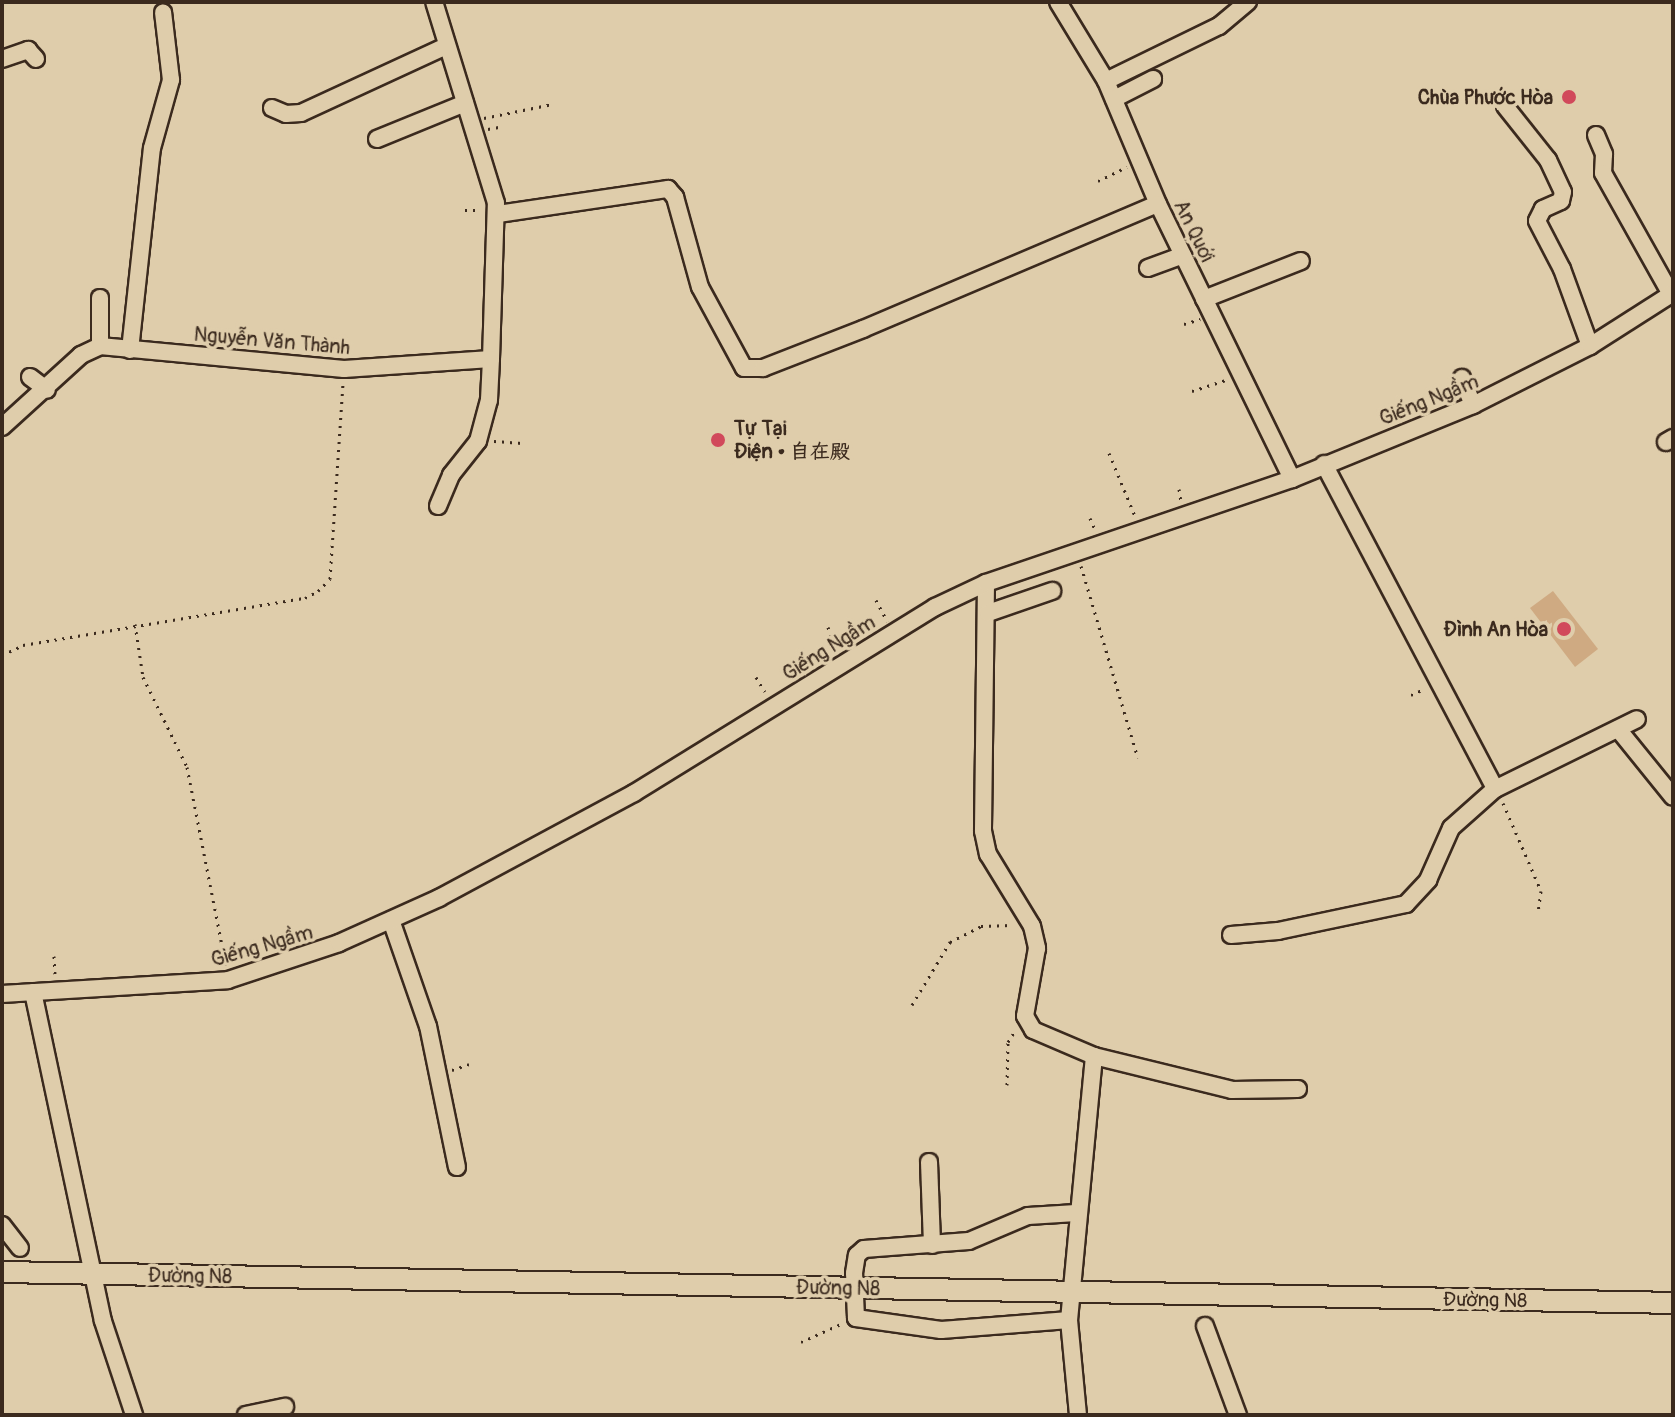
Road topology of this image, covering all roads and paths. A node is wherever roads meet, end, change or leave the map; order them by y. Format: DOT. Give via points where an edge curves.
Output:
graph roads {
  1 [pos="434,2"];
  2 [pos="1058,2"];
  3 [pos="1248,2"];
  4 [pos="163,12"];
  5 [pos="446,46"];
  6 [pos="2,59"];
  7 [pos="36,59"];
  8 [pos="1153,79"];
  9 [pos="1106,81"];
  10 [pos="1114,99"];
  11 [pos="465,103"];
  12 [pos="553,104"];
  13 [pos="1505,106"];
  14 [pos="272,108"];
  15 [pos="473,121"];
  16 [pos="1596,135"];
  17 [pos="377,139"];
  18 [pos="1140,160"];
  19 [pos="1098,181"];
  20 [pos="1158,204"];
  21 [pos="498,214"];
  22 [pos="1183,255"];
  23 [pos="1301,261"];
  24 [pos="1148,268"];
  25 [pos="1672,294"];
  26 [pos="100,298"];
  27 [pos="1204,299"];
  28 [pos="100,346"];
  29 [pos="1590,346"];
  30 [pos="130,350"];
  31 [pos="491,359"];
  32 [pos="344,369"];
  33 [pos="1239,375"];
  34 [pos="30,377"];
  35 [pos="1462,378"];
  36 [pos="47,390"];
  37 [pos="1192,391"];
  38 [pos="1473,405"];
  39 [pos="2,427"];
  40 [pos="478,441"];
  41 [pos="526,443"];
  42 [pos="1109,453"];
  43 [pos="1324,464"];
  44 [pos="1292,479"];
  45 [pos="438,506"];
  46 [pos="1141,531"];
  47 [pos="1077,553"];
  48 [pos="986,583"];
  49 [pos="1052,591"];
  50 [pos="876,600"];
  51 [pos="988,613"];
  52 [pos="135,624"];
  53 [pos="828,627"];
  54 [pos="893,631"];
  55 [pos="2,655"];
  56 [pos="839,663"];
  57 [pos="756,677"];
  58 [pos="774,706"];
  59 [pos="1637,719"];
  60 [pos="1618,729"];
  61 [pos="1138,758"];
  62 [pos="1495,789"];
  63 [pos="1673,797"];
  64 [pos="1538,913"];
  65 [pos="391,920"];
  66 [pos="1032,926"];
  67 [pos="1231,935"];
  68 [pos="54,956"];
  69 [pos="228,980"];
  70 [pos="56,990"];
  71 [pos="33,992"];
  72 [pos="2,994"];
  73 [pos="912,1005"];
  74 [pos="1027,1023"];
  75 [pos="1094,1056"];
  76 [pos="469,1064"];
  77 [pos="441,1074"];
  78 [pos="1007,1085"];
  79 [pos="1298,1089"];
  80 [pos="929,1162"];
  81 [pos="457,1167"];
  82 [pos="1076,1213"];
  83 [pos="2,1225"];
  84 [pos="932,1245"];
  85 [pos="20,1248"];
  86 [pos="2,1272"];
  87 [pos="93,1274"];
  88 [pos="855,1288"];
  89 [pos="1071,1292"];
  90 [pos="1673,1303"];
  91 [pos="856,1318"];
  92 [pos="1069,1320"];
  93 [pos="1205,1326"];
  94 [pos="801,1342"];
  95 [pos="285,1407"];
  96 [pos="134,1415"];
  97 [pos="246,1415"];
  98 [pos="1078,1415"];
  99 [pos="1238,1415"];
  1 -- 5 [label="street"];
  2 -- 9 [label="street, An Quới"];
  3 -- 9 [label="street" via="1219,26"];
  4 -- 30 [label="street" via="171,80 152,148"];
  5 -- 11 [label="street"];
  5 -- 14 [label="street" via="301,113"];
  6 -- 7 [label="street" via="28,50"];
  8 -- 10 [label="street"];
  9 -- 10 [label="street, An Quới"];
  10 -- 18 [label="street, An Quới"];
  11 -- 15 [label="street"];
  11 -- 17 [label="street"];
  12 -- 15 [label="path"];
  13 -- 29 [label="street" via="1548,160 1563,192 1561,201 1543,209 1537,221 1562,269"];
  15 -- 21 [label="street"];
  16 -- 25 [label="street" via="1604,154 1603,173"];
  18 -- 19 [label="path"];
  18 -- 20 [label="street, An Quới"];
  20 -- 21 [label="street" via="763,368 744,368 700,287 675,197 668,189"];
  20 -- 22 [label="street, An Quới"];
  21 -- 31 [label="street"];
  22 -- 24 [label="street"];
  22 -- 27 [label="street, An Quới"];
  23 -- 27 [label="street"];
  25 -- 29 [label="street, Giếng Ngầm"];
  26 -- 28 [label="street"];
  27 -- 33 [label="street, An Quới"];
  28 -- 30 [label="street, Nguyễn Văn Thành"];
  28 -- 36 [label="street" via="81,355"];
  29 -- 38 [label="street, Giếng Ngầm"];
  30 -- 32 [label="street, Nguyễn Văn Thành"];
  31 -- 32 [label="street, Nguyễn Văn Thành"];
  31 -- 40 [label="street" via="489,400"];
  32 -- 52 [label="path" via="330,579 305,598"];
  33 -- 37 [label="path"];
  33 -- 44 [label="street, An Quới"];
  34 -- 36 [label="street"];
  35 -- 38 [label="street"];
  36 -- 39 [label="street"];
  38 -- 43 [label="street, Giếng Ngầm"];
  40 -- 41 [label="path"];
  40 -- 45 [label="street" via="451,475"];
  42 -- 46 [label="path"];
  43 -- 44 [label="street, Giếng Ngầm"];
  43 -- 62 [label="street"];
  44 -- 46 [label="street, Giếng Ngầm"];
  46 -- 47 [label="street, Giếng Ngầm"];
  47 -- 48 [label="street, Giếng Ngầm"];
  47 -- 61 [label="path"];
  48 -- 51 [label="street"];
  48 -- 54 [label="street, Giếng Ngầm"];
  49 -- 51 [label="street"];
  50 -- 54 [label="path"];
  51 -- 66 [label="street" via="983,831 988,854"];
  52 -- 55 [label="path" via="23,645"];
  52 -- 69 [label="path" via="143,677 187,767"];
  53 -- 56 [label="path"];
  54 -- 56 [label="street, Giếng Ngầm"];
  56 -- 58 [label="street, Giếng Ngầm"];
  57 -- 58 [label="path"];
  58 -- 65 [label="street, Giếng Ngầm" via="634,793"];
  59 -- 60 [label="street"];
  60 -- 62 [label="street"];
  60 -- 63 [label="street"];
  62 -- 64 [label="path" via="1529,853 1541,891"];
  62 -- 67 [label="street" via="1451,828 1428,880 1406,904 1278,931"];
  65 -- 69 [label="street, Giếng Ngầm"];
  65 -- 77 [label="street"];
  66 -- 73 [label="path" via="981,926 958,937"];
  66 -- 74 [label="street" via="1037,965 1024,1004"];
  68 -- 70 [label="path"];
  69 -- 70 [label="street, Giếng Ngầm"];
  70 -- 71 [label="street, Giếng Ngầm"];
  71 -- 72 [label="street, Giếng Ngầm"];
  71 -- 87 [label="street"];
  74 -- 75 [label="street"];
  74 -- 78 [label="path" via="1008,1042"];
  75 -- 79 [label="street" via="1232,1090"];
  75 -- 82 [label="street" via="1085,1182"];
  76 -- 77 [label="path"];
  77 -- 81 [label="street"];
  80 -- 84 [label="street"];
  82 -- 84 [label="street" via="1028,1216 985,1237"];
  82 -- 89 [label="street"];
  83 -- 85 [label="street"];
  84 -- 88 [label="street" via="864,1249 857,1255"];
  86 -- 87 [label="main road, Đường N8"];
  87 -- 88 [label="main road, Đường N8"];
  87 -- 96 [label="street" via="119,1382"];
  88 -- 89 [label="main road, Đường N8"];
  88 -- 91 [label="street"];
  89 -- 90 [label="main road, Đường N8"];
  89 -- 92 [label="street"];
  91 -- 92 [label="street" via="941,1330"];
  91 -- 94 [label="path"];
  92 -- 98 [label="street"];
  93 -- 99 [label="street"];
  95 -- 97 [label="street"];
}
